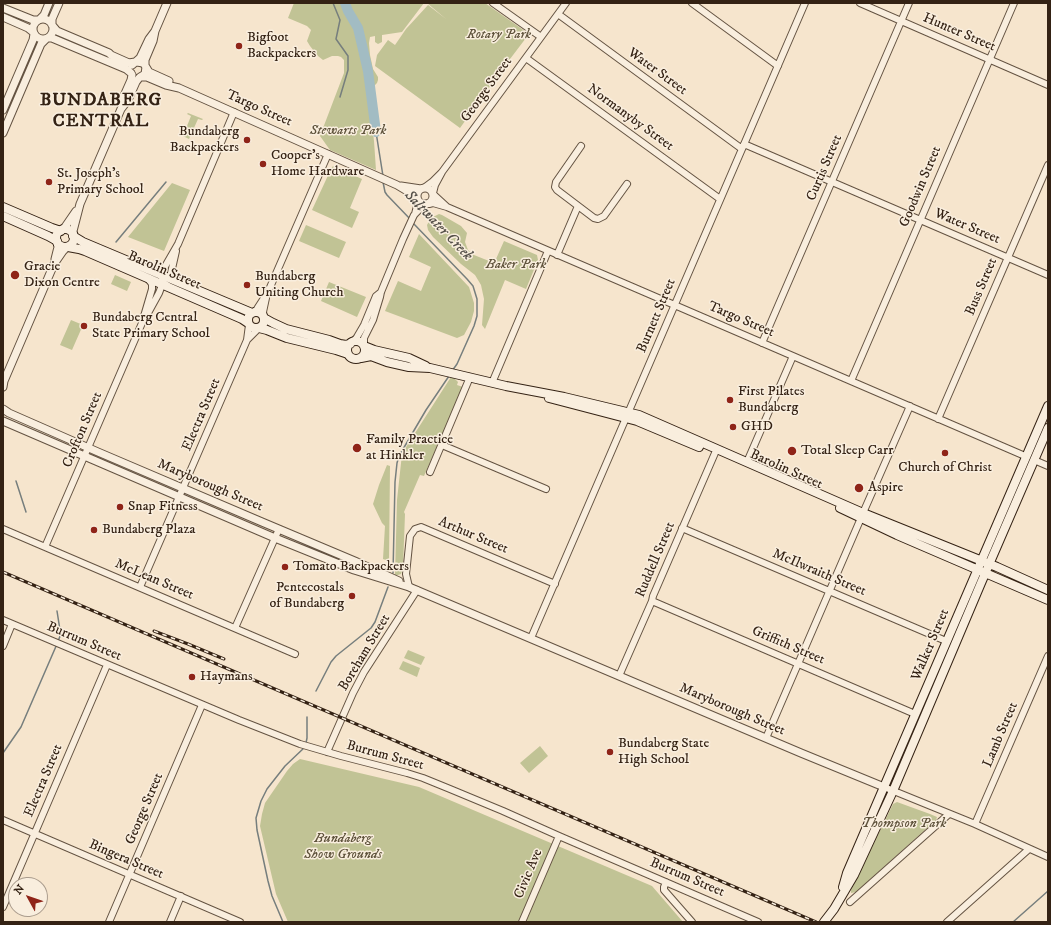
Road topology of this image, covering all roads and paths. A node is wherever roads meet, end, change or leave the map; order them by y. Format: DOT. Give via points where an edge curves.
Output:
graph roads {
  1 [pos="49,3"];
  2 [pos="59,3"];
  3 [pos="167,3"];
  4 [pos="493,3"];
  5 [pos="566,3"];
  6 [pos="692,3"];
  7 [pos="805,3"];
  8 [pos="860,3"];
  9 [pos="909,3"];
  10 [pos="1014,3"];
  11 [pos="3,8"];
  12 [pos="558,14"];
  13 [pos="3,17"];
  14 [pos="39,20"];
  15 [pos="902,21"];
  16 [pos="52,24"];
  17 [pos="155,31"];
  18 [pos="33,33"];
  19 [pos="541,37"];
  20 [pos="47,39"];
  21 [pos="86,43"];
  22 [pos="82,51"];
  23 [pos="526,58"];
  24 [pos="989,59"];
  25 [pos="136,62"];
  26 [pos="145,66"];
  27 [pos="778,66"];
  28 [pos="136,76"];
  29 [pos="1048,85"];
  30 [pos="177,87"];
  31 [pos="3,110"];
  32 [pos="234,112"];
  33 [pos="6,118"];
  34 [pos="3,133"];
  35 [pos="581,146"];
  36 [pos="743,146"];
  37 [pos="328,154"];
  38 [pos="1048,165"];
  39 [pos="442,172"];
  40 [pos="832,182"];
  41 [pos="396,184"];
  42 [pos="627,184"];
  43 [pos="423,188"];
  44 [pos="433,194"];
  45 [pos="417,198"];
  46 [pos="720,199"];
  47 [pos="80,204"];
  48 [pos="428,204"];
  49 [pos="578,206"];
  50 [pos="3,207"];
  51 [pos="447,207"];
  52 [pos="3,216"];
  53 [pos="414,216"];
  54 [pos="920,220"];
  55 [pos="62,230"];
  56 [pos="73,235"];
  57 [pos="57,242"];
  58 [pos="178,244"];
  59 [pos="68,247"];
  60 [pos="548,251"];
  61 [pos="557,254"];
  62 [pos="1008,258"];
  63 [pos="54,264"];
  64 [pos="149,275"];
  65 [pos="161,275"];
  66 [pos="1048,275"];
  67 [pos="175,281"];
  68 [pos="166,287"];
  69 [pos="268,292"];
  70 [pos="381,292"];
  71 [pos="675,305"];
  72 [pos="253,313"];
  73 [pos="264,318"];
  74 [pos="142,323"];
  75 [pos="249,324"];
  76 [pos="259,328"];
  77 [pos="247,340"];
  78 [pos="351,343"];
  79 [pos="762,343"];
  80 [pos="364,346"];
  81 [pos="348,354"];
  82 [pos="793,356"];
  83 [pos="361,358"];
  84 [pos="430,368"];
  85 [pos="470,377"];
  86 [pos="851,381"];
  87 [pos="3,383"];
  88 [pos="492,383"];
  89 [pos="910,406"];
  90 [pos="1048,406"];
  91 [pos="3,409"];
  92 [pos="628,415"];
  93 [pos="938,419"];
  94 [pos="3,421"];
  95 [pos="1048,427"];
  96 [pos="442,444"];
  97 [pos="88,447"];
  98 [pos="714,453"];
  99 [pos="84,456"];
  100 [pos="1025,456"];
  101 [pos="1034,460"];
  102 [pos="746,462"];
  103 [pos="1048,466"];
  104 [pos="430,472"];
  105 [pos="183,488"];
  106 [pos="546,489"];
  107 [pos="1008,496"];
  108 [pos="179,497"];
  109 [pos="862,515"];
  110 [pos="682,528"];
  111 [pos="3,529"];
  112 [pos="279,529"];
  113 [pos="275,538"];
  114 [pos="45,547"];
  115 [pos="981,561"];
  116 [pos="989,564"];
  117 [pos="977,569"];
  118 [pos="985,573"];
  119 [pos="555,584"];
  120 [pos="140,587"];
  121 [pos="408,587"];
  122 [pos="417,590"];
  123 [pos="1048,590"];
  124 [pos="830,591"];
  125 [pos="1048,600"];
  126 [pos="652,601"];
  127 [pos="3,620"];
  128 [pos="12,624"];
  129 [pos="235,628"];
  130 [pos="531,638"];
  131 [pos="946,642"];
  132 [pos="3,646"];
  133 [pos="295,654"];
  134 [pos="1048,656"];
  135 [pos="798,664"];
  136 [pos="107,665"];
  137 [pos="620,676"];
  138 [pos="202,705"];
  139 [pos="915,714"];
  140 [pos="766,738"];
  141 [pos="327,752"];
  142 [pos="884,787"];
  143 [pos="893,791"];
  144 [pos="949,814"];
  145 [pos="3,820"];
  146 [pos="975,824"];
  147 [pos="34,834"];
  148 [pos="559,836"];
  149 [pos="1029,849"];
  150 [pos="1048,857"];
  151 [pos="130,874"];
  152 [pos="666,882"];
  153 [pos="181,896"];
  154 [pos="841,896"];
  155 [pos="850,902"];
  156 [pos="3,907"];
  157 [pos="232,920"];
  158 [pos="109,922"];
  159 [pos="170,922"];
  160 [pos="240,922"];
  161 [pos="522,922"];
  162 [pos="692,922"];
  163 [pos="758,922"];
  164 [pos="824,922"];
  165 [pos="947,922"];
  1 -- 14 [label="street"];
  2 -- 16 [label="street"];
  3 -- 17 [label="street"];
  4 -- 19 [label="street"];
  5 -- 12 [label="street, George Street"];
  6 -- 27 [label="street"];
  7 -- 27 [label="street, Burnett Street"];
  8 -- 15 [label="street, Hunter Street"];
  9 -- 15 [label="street, Curtis Street"];
  10 -- 24 [label="street, Goodwin Street"];
  11 -- 14 [label="street"];
  12 -- 19 [label="street, George Street"];
  12 -- 36 [label="street, Water Street"];
  13 -- 18 [label="street" via="28,28"];
  14 -- 16 [label="street" via="48,20"];
  14 -- 18 [label="street" via="34,24"];
  15 -- 24 [label="street, Hunter Street"];
  15 -- 40 [label="street, Curtis Street"];
  16 -- 20 [label="street" via="53,32"];
  16 -- 21 [label="street" via="57,30"];
  17 -- 25 [label="street"];
  17 -- 26 [label="street"];
  18 -- 20 [label="street" via="37,38"];
  18 -- 31 [label="street" via="34,38"];
  19 -- 23 [label="street, George Street"];
  20 -- 22 [label="street, Targo Street" via="52,38"];
  20 -- 33 [label="street" via="41,44"];
  21 -- 22 [label="street"];
  21 -- 25 [label="street" via="129,63"];
  22 -- 28 [label="street, Targo Street" via="126,69"];
  23 -- 39 [label="street, George Street"];
  23 -- 46 [label="street, Normanyby Street"];
  24 -- 29 [label="street, Hunter Street"];
  24 -- 54 [label="street, Goodwin Street"];
  25 -- 26 [label="street"];
  25 -- 28 [label="street" via="130,67"];
  26 -- 28 [label="street" via="146,72"];
  26 -- 30 [label="street, Targo Street" via="149,72"];
  27 -- 36 [label="street, Burnett Street"];
  28 -- 30 [label="street, Targo Street"];
  28 -- 47 [label="street" via="136,82 121,109"];
  30 -- 32 [label="street, Targo Street"];
  32 -- 37 [label="street, Targo Street"];
  32 -- 58 [label="street"];
  33 -- 34 [label="street"];
  35 -- 49 [label="street" via="555,184 557,190"];
  36 -- 40 [label="street, Water Street"];
  36 -- 46 [label="street, Burnett Street"];
  37 -- 41 [label="street, Targo Street"];
  37 -- 69 [label="street"];
  38 -- 62 [label="street, Buss Street"];
  39 -- 43 [label="street, George Street"];
  39 -- 44 [label="street, George Street"];
  40 -- 54 [label="street, Water Street"];
  40 -- 79 [label="street, Curtis Street"];
  41 -- 43 [label="street, Targo Street"];
  41 -- 45 [label="street, Targo Street"];
  42 -- 49 [label="street" via="600,219 594,218"];
  43 -- 44 [label="street" via="429,189"];
  43 -- 45 [label="street" via="418,192"];
  44 -- 48 [label="street"];
  44 -- 51 [label="street, Targo Street"];
  45 -- 48 [label="street" via="420,203"];
  45 -- 53 [label="street"];
  46 -- 71 [label="street, Burnett Street"];
  47 -- 55 [label="street"];
  47 -- 56 [label="street"];
  48 -- 51 [label="street, Targo Street"];
  48 -- 53 [label="street"];
  49 -- 61 [label="street"];
  50 -- 55 [label="main road"];
  51 -- 60 [label="street, Targo Street"];
  52 -- 57 [label="main road"];
  53 -- 70 [label="street"];
  54 -- 62 [label="street, Water Street"];
  54 -- 86 [label="street, Goodwin Street"];
  55 -- 56 [label="main road"];
  55 -- 57 [label="main road" via="56,236"];
  56 -- 59 [label="main road" via="73,242"];
  56 -- 64 [label="main road, Barolin Street"];
  57 -- 59 [label="main road" via="60,246"];
  57 -- 63 [label="street"];
  58 -- 65 [label="street"];
  58 -- 67 [label="street" via="171,273"];
  59 -- 63 [label="street"];
  59 -- 64 [label="main road, Barolin Street"];
  60 -- 61 [label="street, Targo Street"];
  60 -- 88 [label="street"];
  61 -- 71 [label="street, Targo Street"];
  62 -- 66 [label="street, Water Street"];
  62 -- 93 [label="street, Buss Street"];
  63 -- 87 [label="street"];
  64 -- 65 [label="main road, Barolin Street"];
  64 -- 68 [label="main road, Barolin Street"];
  64 -- 74 [label="street, Crofton Street" via="152,289"];
  65 -- 67 [label="main road, Barolin Street"];
  65 -- 68 [label="street"];
  67 -- 72 [label="main road, Barolin Street"];
  68 -- 74 [label="street, Crofton Street" via="156,298"];
  68 -- 75 [label="main road, Barolin Street"];
  69 -- 72 [label="street"];
  69 -- 73 [label="street"];
  70 -- 78 [label="street" via="376,296 364,325"];
  70 -- 80 [label="street" via="373,320 364,338"];
  71 -- 79 [label="street, Targo Street"];
  71 -- 92 [label="street, Burnett Street"];
  72 -- 73 [label="main road" via="260,313"];
  72 -- 75 [label="main road" via="248,318"];
  73 -- 76 [label="main road" via="264,324"];
  73 -- 78 [label="main road" via="286,329 340,344"];
  74 -- 97 [label="street, Crofton Street"];
  75 -- 76 [label="main road" via="253,328"];
  75 -- 77 [label="street, Electra Street"];
  76 -- 77 [label="street, Electra Street"];
  76 -- 81 [label="main road"];
  77 -- 105 [label="street, Electra Street"];
  78 -- 80 [label="main road" via="360,342"];
  78 -- 81 [label="main road"];
  79 -- 82 [label="street, Targo Street"];
  80 -- 83 [label="main road"];
  80 -- 84 [label="main road, Barolin Street" via="409,358"];
  81 -- 83 [label="main road" via="354,359"];
  82 -- 86 [label="street, Targo Street"];
  82 -- 102 [label="street"];
  83 -- 84 [label="main road, Barolin Street" via="371,356 409,367"];
  84 -- 85 [label="main road, Barolin Street"];
  85 -- 88 [label="main road, Barolin Street"];
  85 -- 96 [label="street"];
  86 -- 89 [label="street, Targo Street"];
  88 -- 92 [label="main road, Barolin Street" via="562,402"];
  89 -- 93 [label="street, Targo Street"];
  89 -- 109 [label="street"];
  90 -- 100 [label="main road, Walker Street"];
  91 -- 97 [label="street, Maryborough Street"];
  92 -- 98 [label="main road, Barolin Street"];
  92 -- 102 [label="main road, Barolin Street" via="639,415"];
  92 -- 119 [label="street, Burnett Street"];
  93 -- 100 [label="street, Targo Street"];
  94 -- 99 [label="street, Maryborough Street"];
  95 -- 100 [label="main road" via="1041,434 1032,452"];
  95 -- 101 [label="main road, Walker Street"];
  96 -- 104 [label="street"];
  96 -- 106 [label="street"];
  97 -- 99 [label="street, Crofton Street"];
  97 -- 105 [label="street, Maryborough Street"];
  98 -- 109 [label="main road, Barolin Street"];
  98 -- 110 [label="street, Ruddell Street"];
  99 -- 108 [label="street, Maryborough Street"];
  99 -- 114 [label="street, Crofton Street"];
  100 -- 107 [label="main road, Walker Street"];
  101 -- 103 [label="street"];
  101 -- 107 [label="main road" via="1028,464 1019,483"];
  101 -- 116 [label="main road, Walker Street"];
  102 -- 109 [label="main road, Barolin Street"];
  105 -- 108 [label="street, Electra Street"];
  105 -- 112 [label="street, Maryborough Street"];
  107 -- 115 [label="main road, Walker Street"];
  108 -- 113 [label="street, Maryborough Street"];
  108 -- 120 [label="street, Electra Street"];
  109 -- 115 [label="main road, Barolin Street"];
  109 -- 117 [label="main road, Barolin Street" via="897,535"];
  109 -- 124 [label="street"];
  110 -- 124 [label="street, McIlwraith Street"];
  110 -- 126 [label="street, Ruddell Street"];
  111 -- 114 [label="street, McLean Street"];
  112 -- 113 [label="street"];
  112 -- 121 [label="street, Maryborough Street"];
  113 -- 121 [label="street, Maryborough Street" via="354,570"];
  113 -- 129 [label="street"];
  114 -- 120 [label="street, McLean Street"];
  115 -- 116 [label="main road, Barolin Street"];
  115 -- 117 [label="main road, Walker Street"];
  116 -- 118 [label="main road, Walker Street"];
  116 -- 123 [label="main road, Barolin Street"];
  117 -- 118 [label="main road, Barolin Street"];
  117 -- 131 [label="main road, Walker Street"];
  118 -- 125 [label="main road, Barolin Street"];
  118 -- 143 [label="main road, Walker Street"];
  119 -- 121 [label="street, Arthur Street" via="421,527 415,529 410,536 406,574"];
  119 -- 130 [label="street, Burnett Street"];
  120 -- 129 [label="street, McLean Street"];
  121 -- 122 [label="street, Maryborough Street"];
  122 -- 130 [label="street, Maryborough Street"];
  122 -- 141 [label="street, Boreham Street" via="364,672"];
  124 -- 131 [label="street, McIlwraith Street"];
  124 -- 135 [label="street"];
  126 -- 135 [label="street, Griffith Street"];
  126 -- 137 [label="street, Ruddell Street"];
  127 -- 128 [label="street, Burrum Street"];
  128 -- 132 [label="street"];
  128 -- 136 [label="street, Burrum Street"];
  129 -- 133 [label="street, McLean Street"];
  130 -- 137 [label="street, Maryborough Street"];
  131 -- 139 [label="main road, Walker Street"];
  134 -- 146 [label="street, Lamb Street"];
  135 -- 139 [label="street, Griffith Street"];
  135 -- 140 [label="street"];
  136 -- 138 [label="street, Burrum Street"];
  136 -- 147 [label="street, Electra Street"];
  137 -- 140 [label="street, Maryborough Street"];
  138 -- 141 [label="street, Burrum Street" via="300,744"];
  138 -- 151 [label="street, George Street"];
  139 -- 142 [label="main road, Walker Street"];
  140 -- 142 [label="street, Maryborough Street"];
  141 -- 148 [label="street, Burrum Street" via="423,778 504,810"];
  142 -- 143 [label="street, Maryborough Street"];
  142 -- 154 [label="main road, Walker Street"];
  143 -- 144 [label="street, Maryborough Street"];
  143 -- 154 [label="main road, Walker Street" via="854,875"];
  144 -- 146 [label="street, Maryborough Street"];
  144 -- 155 [label="street"];
  145 -- 147 [label="street, Bingera Street"];
  146 -- 149 [label="street, Maryborough Street"];
  147 -- 151 [label="street, Bingera Street"];
  147 -- 156 [label="street, Electra Street"];
  148 -- 152 [label="street, Burrum Street"];
  148 -- 161 [label="street, Civic Ave"];
  149 -- 150 [label="street, Maryborough Street"];
  149 -- 165 [label="street"];
  151 -- 153 [label="street, Bingera Street"];
  151 -- 158 [label="street, George Street"];
  152 -- 162 [label="street" via="664,890"];
  152 -- 163 [label="street, Burrum Street"];
  153 -- 157 [label="street, Bingera Street"];
  153 -- 159 [label="street"];
  154 -- 164 [label="main road, Walker Street"];
  157 -- 160 [label="street, Bingera Street"];
}
